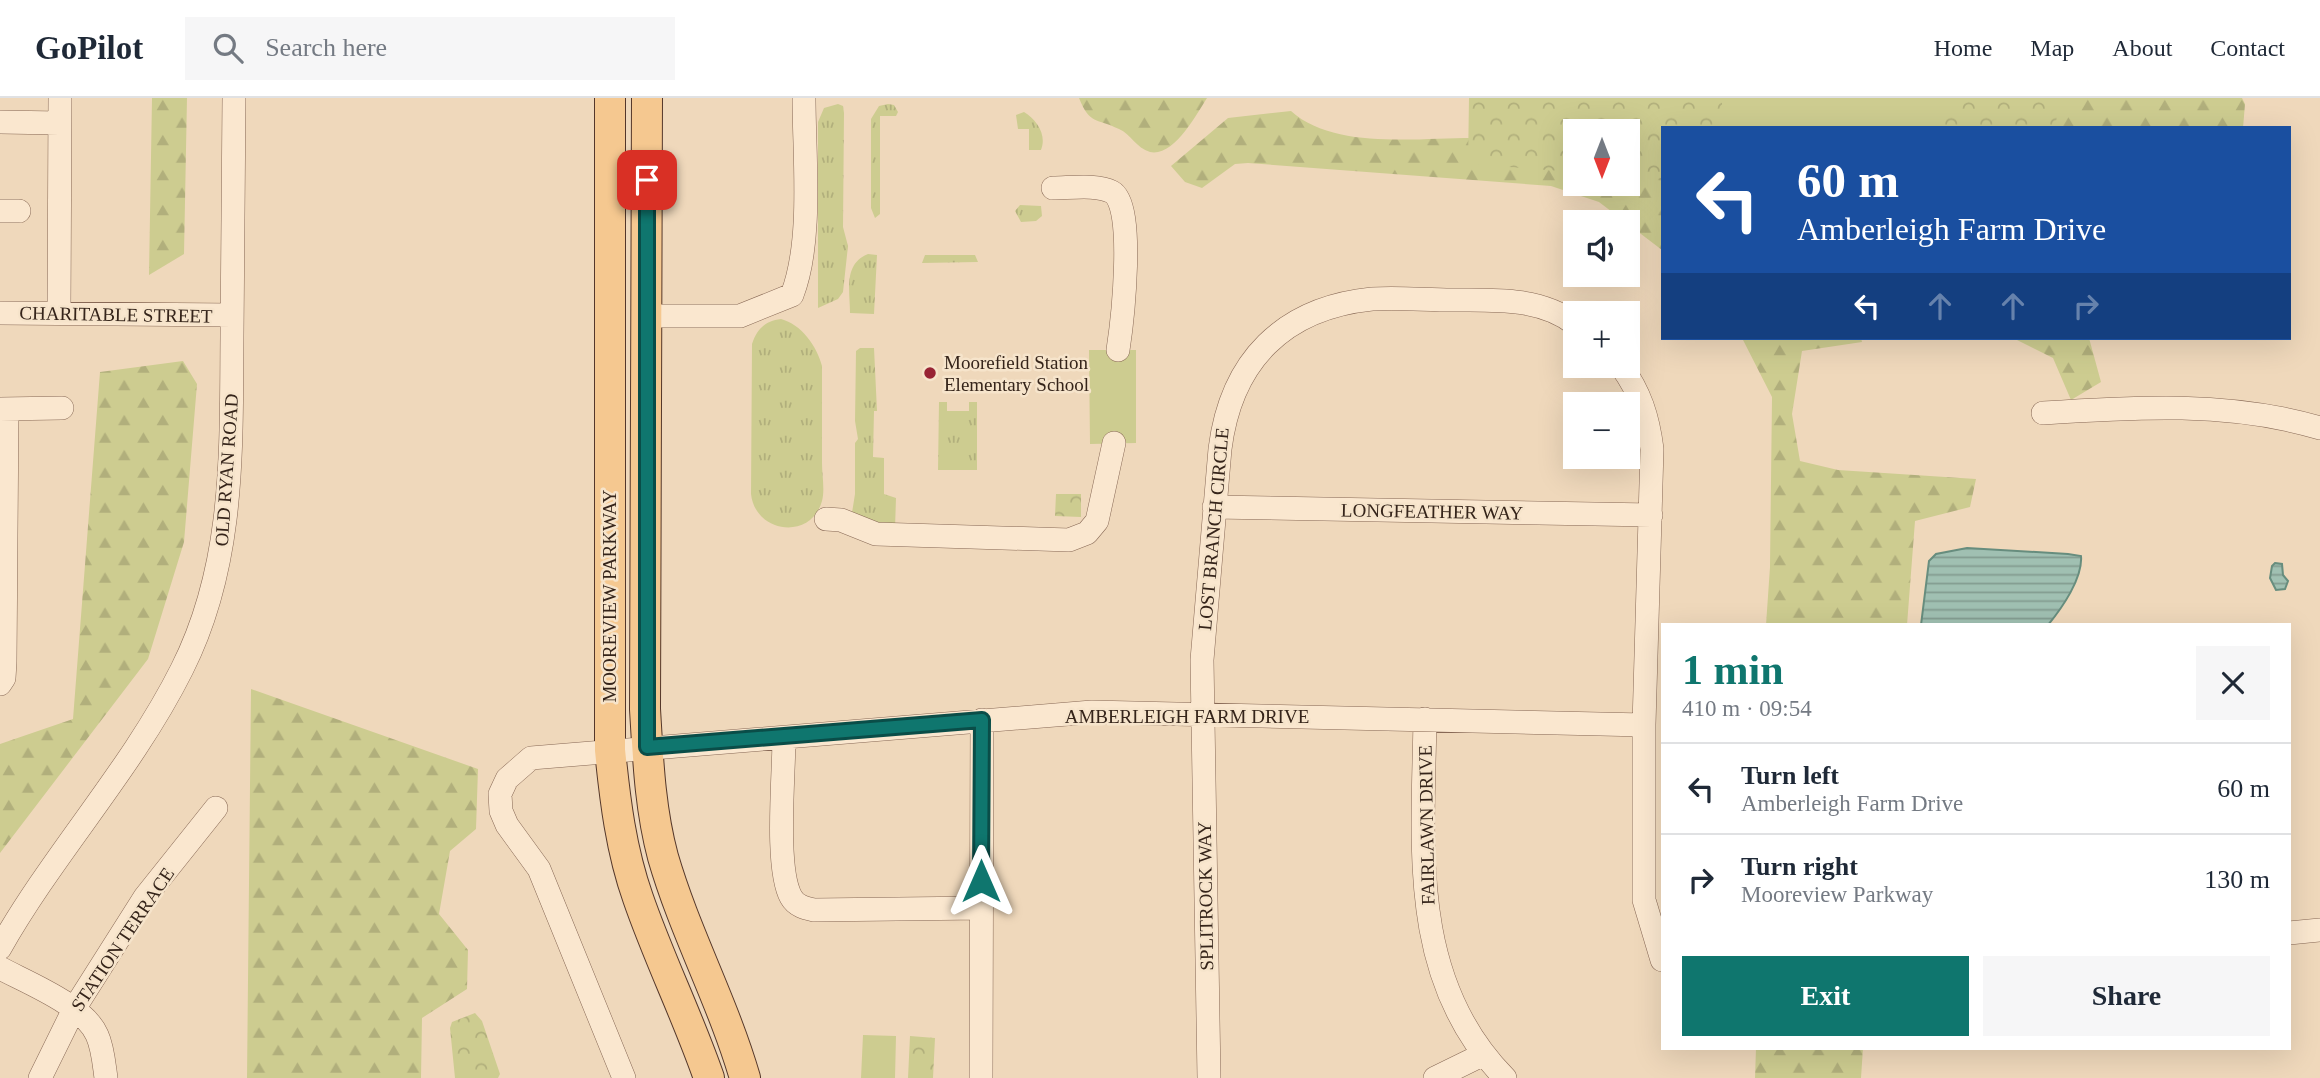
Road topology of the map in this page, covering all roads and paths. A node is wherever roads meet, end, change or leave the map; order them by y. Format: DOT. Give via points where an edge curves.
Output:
graph roads {
  1 [pos="60,98"];
  2 [pos="234,98"];
  3 [pos="610,98"];
  4 [pos="648,98"];
  5 [pos="804,98"];
  6 [pos="0,122"];
  7 [pos="60,123"];
  8 [pos="1053,188"];
  9 [pos="0,313"];
  10 [pos="59,313"];
  11 [pos="232,315"];
  12 [pos="647,316"];
  13 [pos="1563,318"];
  14 [pos="1118,350"];
  15 [pos="1629,378"];
  16 [pos="62,408"];
  17 [pos="3,409"];
  18 [pos="2043,413"];
  19 [pos="2320,428"];
  20 [pos="1114,443"];
  21 [pos="1214,507"];
  22 [pos="1651,515"];
  23 [pos="826,519"];
  24 [pos="0,684"];
  25 [pos="1202,715"];
  26 [pos="1425,719"];
  27 [pos="982,720"];
  28 [pos="1644,725"];
  29 [pos="784,738"];
  30 [pos="647,747"];
  31 [pos="610,750"];
  32 [pos="216,808"];
  33 [pos="981,908"];
  34 [pos="2320,930"];
  35 [pos="2291,933"];
  36 [pos="0,948"];
  37 [pos="1661,957"];
  38 [pos="0,968"];
  39 [pos="74,1009"];
  40 [pos="1482,1055"];
  41 [pos="40,1078"];
  42 [pos="106,1078"];
  43 [pos="624,1078"];
  44 [pos="709,1078"];
  45 [pos="745,1078"];
  46 [pos="981,1078"];
  47 [pos="1209,1078"];
  48 [pos="1435,1078"];
  49 [pos="1505,1078"];
  1 -- 7 [label="street"];
  2 -- 11 [label="street, OLD RYAN ROAD"];
  3 -- 31 [label="main road, MOOREVIEW PARKWAY"];
  4 -- 12 [label="main road, MOOREVIEW PARKWAY"];
  5 -- 12 [label="street" via="803,242 792,295 740,316"];
  6 -- 7 [label="street"];
  7 -- 10 [label="street"];
  8 -- 14 [label="street" via="1107,191 1121,200 1125,247"];
  9 -- 10 [label="street, CHARITABLE STREET"];
  10 -- 11 [label="street, CHARITABLE STREET"];
  11 -- 36 [label="street, OLD RYAN ROAD" via="226,530 204,618 183,668 144,738"];
  12 -- 30 [label="main road, MOOREVIEW PARKWAY"];
  13 -- 21 [label="street, LOST BRANCH CIRCLE" via="1532,304 1500,300 1373,299 1317,311 1289,325 1254,356 1233,392 1223,420"];
  15 -- 22 [label="street" via="1646,412"];
  16 -- 17 [label="street"];
  17 -- 24 [label="street" via="5,662"];
  18 -- 19 [label="street" via="2217,408"];
  20 -- 23 [label="street" via="1097,521 1087,533 1069,540 876,534"];
  21 -- 22 [label="street, LONGFEATHER WAY"];
  21 -- 25 [label="street, LOST BRANCH CIRCLE"];
  22 -- 28 [label="street"];
  25 -- 26 [label="street, AMBERLEIGH FARM DRIVE"];
  25 -- 27 [label="street, AMBERLEIGH FARM DRIVE" via="1092,712"];
  25 -- 47 [label="street, SPLITROCK WAY"];
  26 -- 28 [label="street, AMBERLEIGH FARM DRIVE"];
  26 -- 40 [label="street, FAIRLAWN DRIVE" via="1423,878 1428,923 1454,1010"];
  27 -- 29 [label="street, AMBERLEIGH FARM DRIVE"];
  27 -- 33 [label="street"];
  28 -- 37 [label="street" via="1644,900"];
  29 -- 30 [label="street, AMBERLEIGH FARM DRIVE"];
  29 -- 33 [label="street" via="783,874 792,898 801,906 814,910"];
  30 -- 31 [label="street, AMBERLEIGH FARM DRIVE"];
  30 -- 45 [label="main road, MOOREVIEW PARKWAY" via="663,858"];
  31 -- 43 [label="street, AMBERLEIGH FARM DRIVE" via="531,758 507,779 500,794 507,825 539,869"];
  31 -- 44 [label="main road, MOOREVIEW PARKWAY" via="623,848"];
  32 -- 39 [label="street, STATION TERRACE" via="145,897"];
  33 -- 46 [label="street"];
  34 -- 35 [label="street"];
  38 -- 39 [label="street"];
  39 -- 41 [label="street, STATION TERRACE"];
  39 -- 42 [label="street" via="91,1023 99,1038"];
  40 -- 48 [label="street"];
  40 -- 49 [label="street, FAIRLAWN DRIVE"];
}
